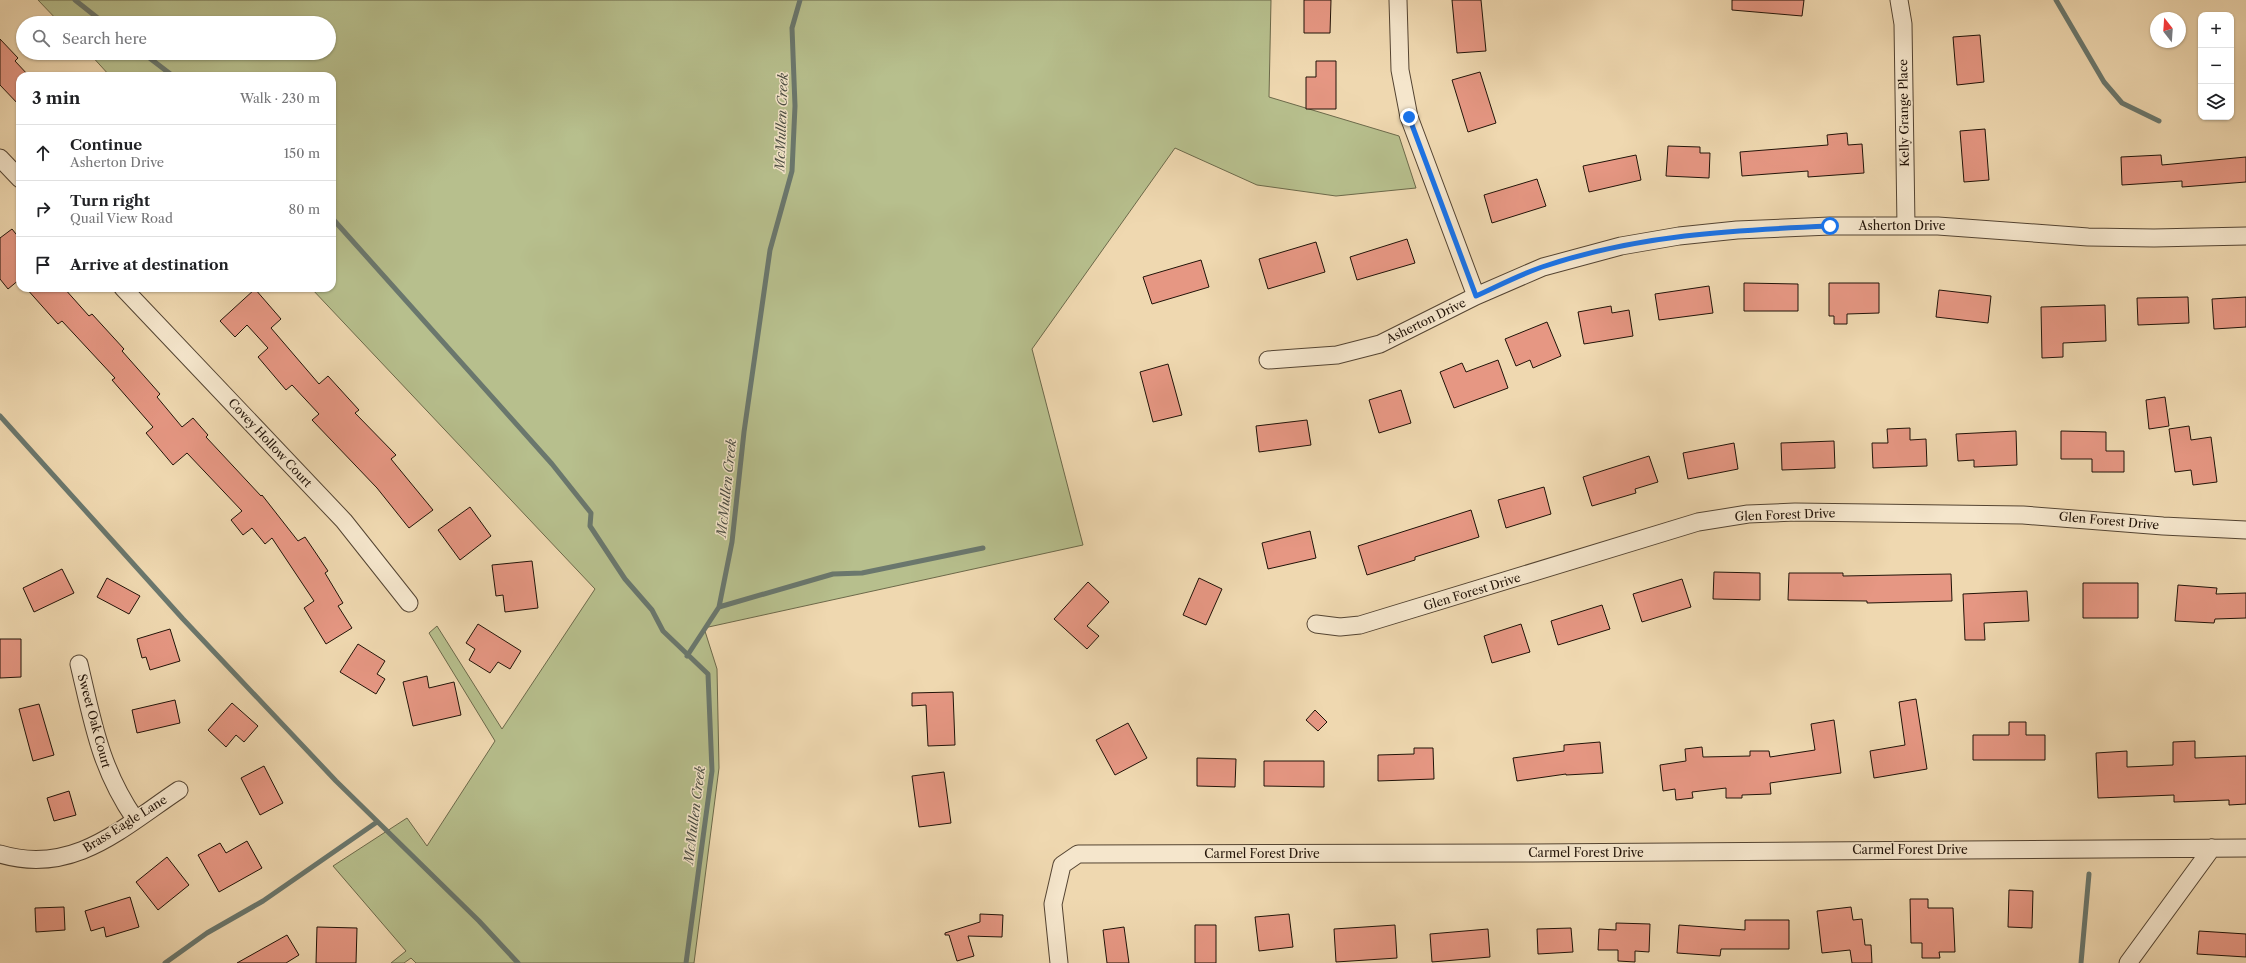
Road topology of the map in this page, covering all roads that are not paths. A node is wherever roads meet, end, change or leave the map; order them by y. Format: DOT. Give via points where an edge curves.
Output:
graph roads {
  1 [pos="1398,0"];
  2 [pos="1900,0"];
  3 [pos="0,158"];
  4 [pos="16,175"];
  5 [pos="1906,226"];
  6 [pos="2246,236"];
  7 [pos="127,292"];
  8 [pos="1476,296"];
  9 [pos="1268,360"];
  10 [pos="2246,530"];
  11 [pos="409,603"];
  12 [pos="1316,624"];
  13 [pos="80,664"];
  14 [pos="179,790"];
  15 [pos="135,819"];
  16 [pos="2212,848"];
  17 [pos="2246,848"];
  18 [pos="0,854"];
  19 [pos="1060,963"];
  20 [pos="2128,963"];
  1 -- 8 [label="street" via="1400,70 1409,117"];
  2 -- 5 [label="street, Kelly Grange Place" via="1903,24"];
  3 -- 4 [label="street"];
  5 -- 6 [label="street, Asherton Drive" via="2088,237"];
  5 -- 8 [label="street, Asherton Drive" via="1737,230 1679,236 1621,246 1543,267"];
  7 -- 11 [label="street, Covey Hollow Court" via="344,521"];
  8 -- 9 [label="street, Asherton Drive" via="1380,344 1337,355"];
  10 -- 12 [label="street, Glen Forest Drive" via="2023,515 1795,512 1748,514 1698,522 1382,620 1340,627"];
  13 -- 15 [label="street, Sweet Oak Court" via="97,741 108,773 119,796"];
  14 -- 15 [label="street, Brass Eagle Lane"];
  15 -- 18 [label="street, Brass Eagle Lane" via="93,847 72,856 26,860"];
  16 -- 17 [label="street, Carmel Forest Drive"];
  16 -- 19 [label="street, Carmel Forest Drive" via="1078,854 1062,865 1053,904"];
  16 -- 20 [label="street"];
}
